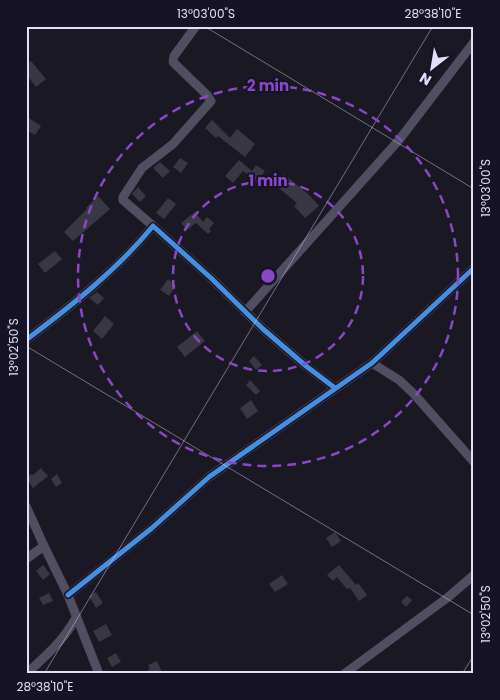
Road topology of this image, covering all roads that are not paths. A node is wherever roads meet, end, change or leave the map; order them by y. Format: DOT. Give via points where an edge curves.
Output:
graph roads {
  1 [pos="196,26"];
  2 [pos="474,42"];
  3 [pos="153,226"];
  4 [pos="474,268"];
  5 [pos="245,312"];
  6 [pos="26,340"];
  7 [pos="372,363"];
  8 [pos="335,388"];
  9 [pos="474,462"];
  10 [pos="26,506"];
  11 [pos="44,546"];
  12 [pos="26,559"];
  13 [pos="474,575"];
  14 [pos="68,595"];
  15 [pos="76,618"];
  16 [pos="26,674"];
  17 [pos="99,674"];
  18 [pos="344,674"];
  1 -- 3 [label="street" via="172,62 210,101 173,144 142,168 122,199"];
  2 -- 5 [label="street" via="399,140"];
  3 -- 5 [label="street"];
  3 -- 6 [label="street" via="109,272"];
  4 -- 7 [label="street"];
  5 -- 8 [label="street"];
  7 -- 8 [label="street"];
  7 -- 9 [label="street" via="413,393"];
  8 -- 14 [label="street" via="209,477 152,528"];
  10 -- 11 [label="street"];
  11 -- 12 [label="street"];
  11 -- 14 [label="street"];
  13 -- 18 [label="street"];
  14 -- 15 [label="street"];
  15 -- 16 [label="street" via="67,635"];
  15 -- 17 [label="street"];
}
